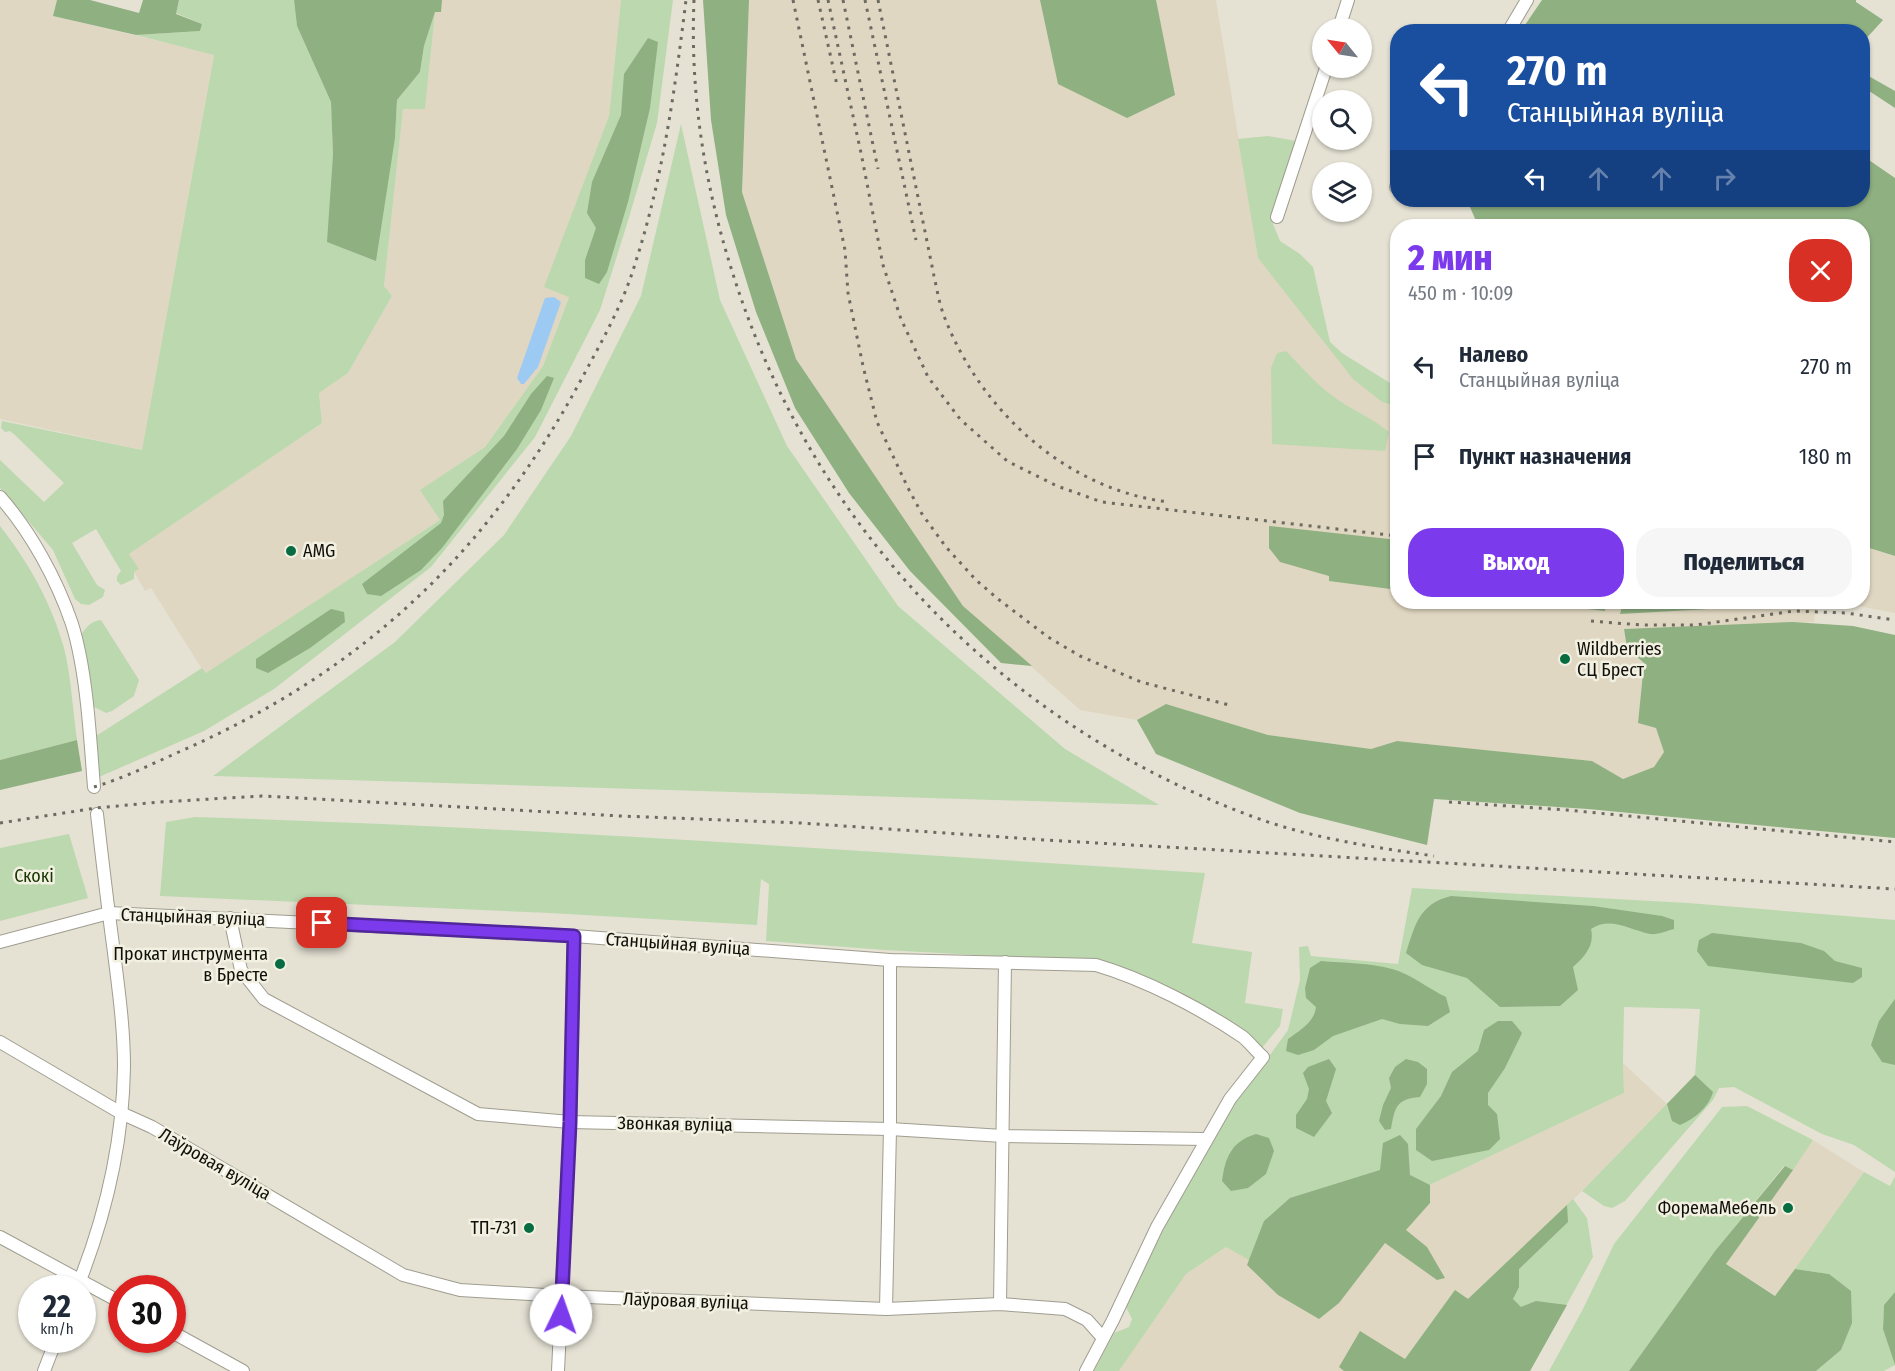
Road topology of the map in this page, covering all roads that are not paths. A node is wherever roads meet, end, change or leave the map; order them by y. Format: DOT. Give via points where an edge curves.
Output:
graph roads {
  1 [pos="1348,0"];
  2 [pos="1527,0"];
  3 [pos="1342,18"];
  4 [pos="1513,24"];
  5 [pos="1323,78"];
  6 [pos="1277,217"];
  7 [pos="0,497"];
  8 [pos="94,787"];
  9 [pos="97,814"];
  10 [pos="109,913"];
  11 [pos="230,918"];
  12 [pos="574,936"];
  13 [pos="0,942"];
  14 [pos="890,960"];
  15 [pos="1005,962"];
  16 [pos="0,1042"];
  17 [pos="121,1113"];
  18 [pos="570,1122"];
  19 [pos="890,1129"];
  20 [pos="1003,1136"];
  21 [pos="1206,1139"];
  22 [pos="0,1237"];
  23 [pos="62,1275"];
  24 [pos="82,1275"];
  25 [pos="562,1296"];
  26 [pos="1000,1304"];
  27 [pos="886,1309"];
  28 [pos="1103,1338"];
  29 [pos="186,1340"];
  30 [pos="51,1353"];
  31 [pos="44,1371"];
  32 [pos="243,1371"];
  33 [pos="558,1371"];
  34 [pos="1086,1371"];
  1 -- 3 [label="street"];
  2 -- 4 [label="street"];
  5 -- 6 [label="street"];
  7 -- 8 [label="street" via="45,562 72,624 82,674"];
  9 -- 10 [label="street"];
  10 -- 11 [label="street, Станцыйная вуліца"];
  10 -- 13 [label="street, Станцыйная вуліца"];
  10 -- 17 [label="street" via="124,1066"];
  11 -- 12 [label="street, Станцыйная вуліца"];
  11 -- 18 [label="street, Звонкая вуліца" via="241,970 264,999 478,1114"];
  12 -- 14 [label="street, Станцыйная вуліца"];
  12 -- 18 [label="street"];
  14 -- 15 [label="street, Станцыйная вуліца"];
  14 -- 19 [label="street"];
  15 -- 20 [label="street"];
  15 -- 21 [label="street, Станцыйная вуліца" via="1096,965 1115,971 1190,1005 1245,1038 1263,1057 1230,1099"];
  16 -- 17 [label="street, Лаўровая вуліца"];
  17 -- 24 [label="street" via="113,1176"];
  17 -- 25 [label="street, Лаўровая вуліца" via="152,1127 403,1275 460,1290"];
  18 -- 19 [label="street, Звонкая вуліца"];
  18 -- 25 [label="street"];
  19 -- 20 [label="street, Звонкая вуліца"];
  19 -- 27 [label="street"];
  20 -- 21 [label="street, Звонкая вуліца"];
  20 -- 26 [label="street"];
  21 -- 28 [label="street" via="1150,1240"];
  22 -- 23 [label="street"];
  25 -- 27 [label="street, Лаўровая вуліца"];
  25 -- 33 [label="street"];
  26 -- 27 [label="street, Лаўровая вуліца"];
  26 -- 28 [label="street, Лаўровая вуліца" via="1065,1309 1086,1320"];
  28 -- 34 [label="street"];
  29 -- 32 [label="street"];
  30 -- 31 [label="street"];
}
